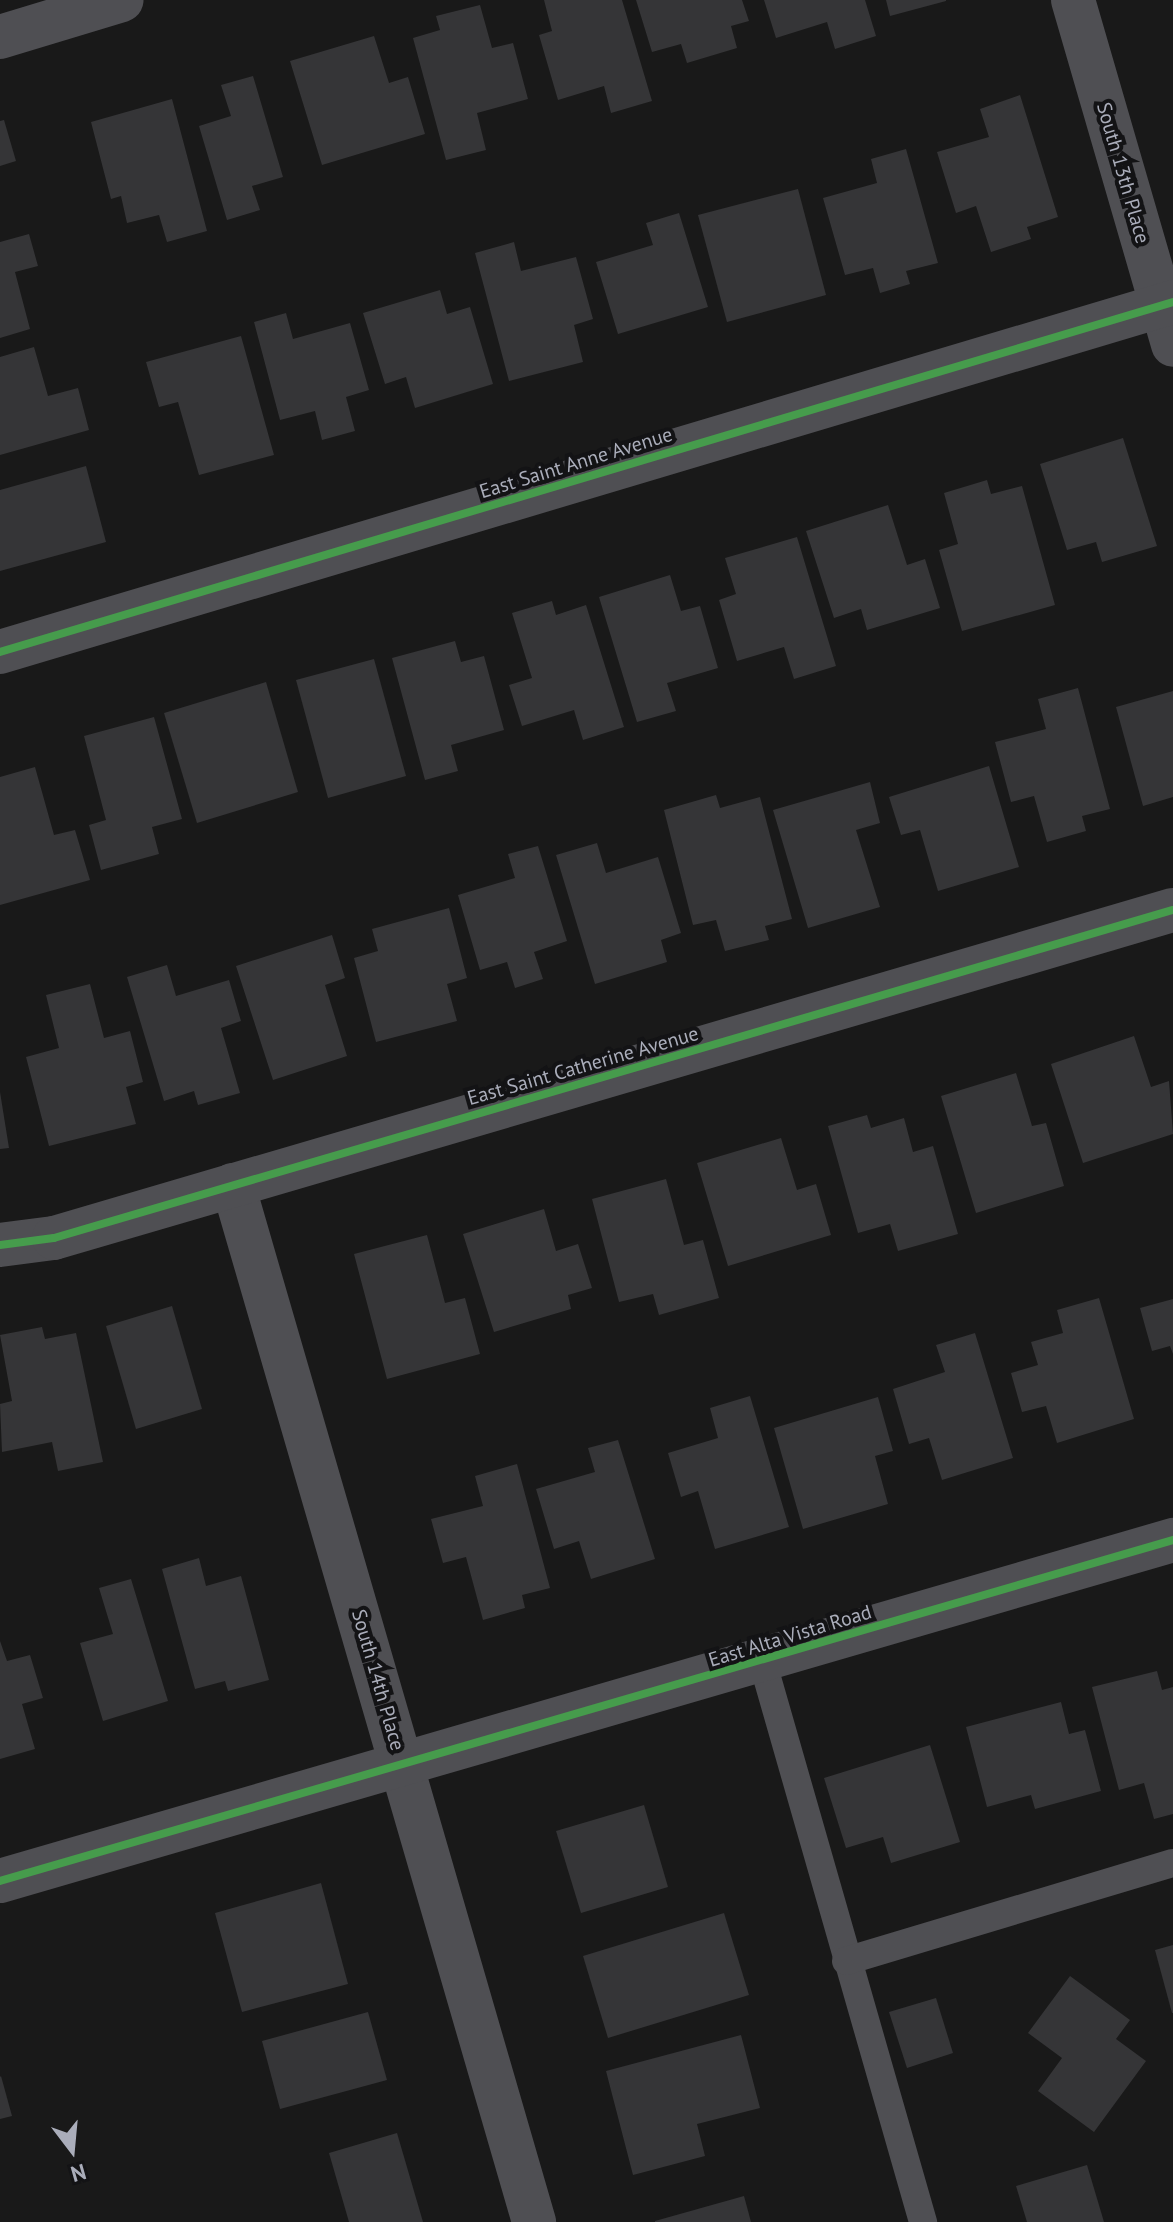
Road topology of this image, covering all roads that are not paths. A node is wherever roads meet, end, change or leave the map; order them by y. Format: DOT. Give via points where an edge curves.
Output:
graph roads {
  1 [pos="122,0"];
  2 [pos="1073,0"];
  3 [pos="0,37"];
  4 [pos="1169,317"];
  5 [pos="0,652"];
  6 [pos="1173,910"];
  7 [pos="233,1185"];
  8 [pos="0,1245"];
  9 [pos="1173,1540"];
  10 [pos="762,1660"];
  11 [pos="403,1768"];
  12 [pos="1173,1863"];
  13 [pos="0,1881"];
  14 [pos="846,1961"];
  15 [pos="534,2222"];
  16 [pos="923,2222"];
  1 -- 3 [label="street"];
  2 -- 4 [label="street, South 13th Place"];
  4 -- 5 [label="street, East Saint Anne Avenue"];
  6 -- 7 [label="street, East Saint Catherine Avenue"];
  7 -- 8 [label="street, East Saint Catherine Avenue" via="54,1238"];
  7 -- 11 [label="street, South 14th Place"];
  9 -- 10 [label="street, East Alta Vista Road"];
  10 -- 11 [label="street, East Alta Vista Road"];
  10 -- 14 [label="lane"];
  11 -- 13 [label="street, East Alta Vista Road"];
  11 -- 15 [label="street, South 14th Place"];
  12 -- 14 [label="lane"];
  14 -- 16 [label="lane"];
}
